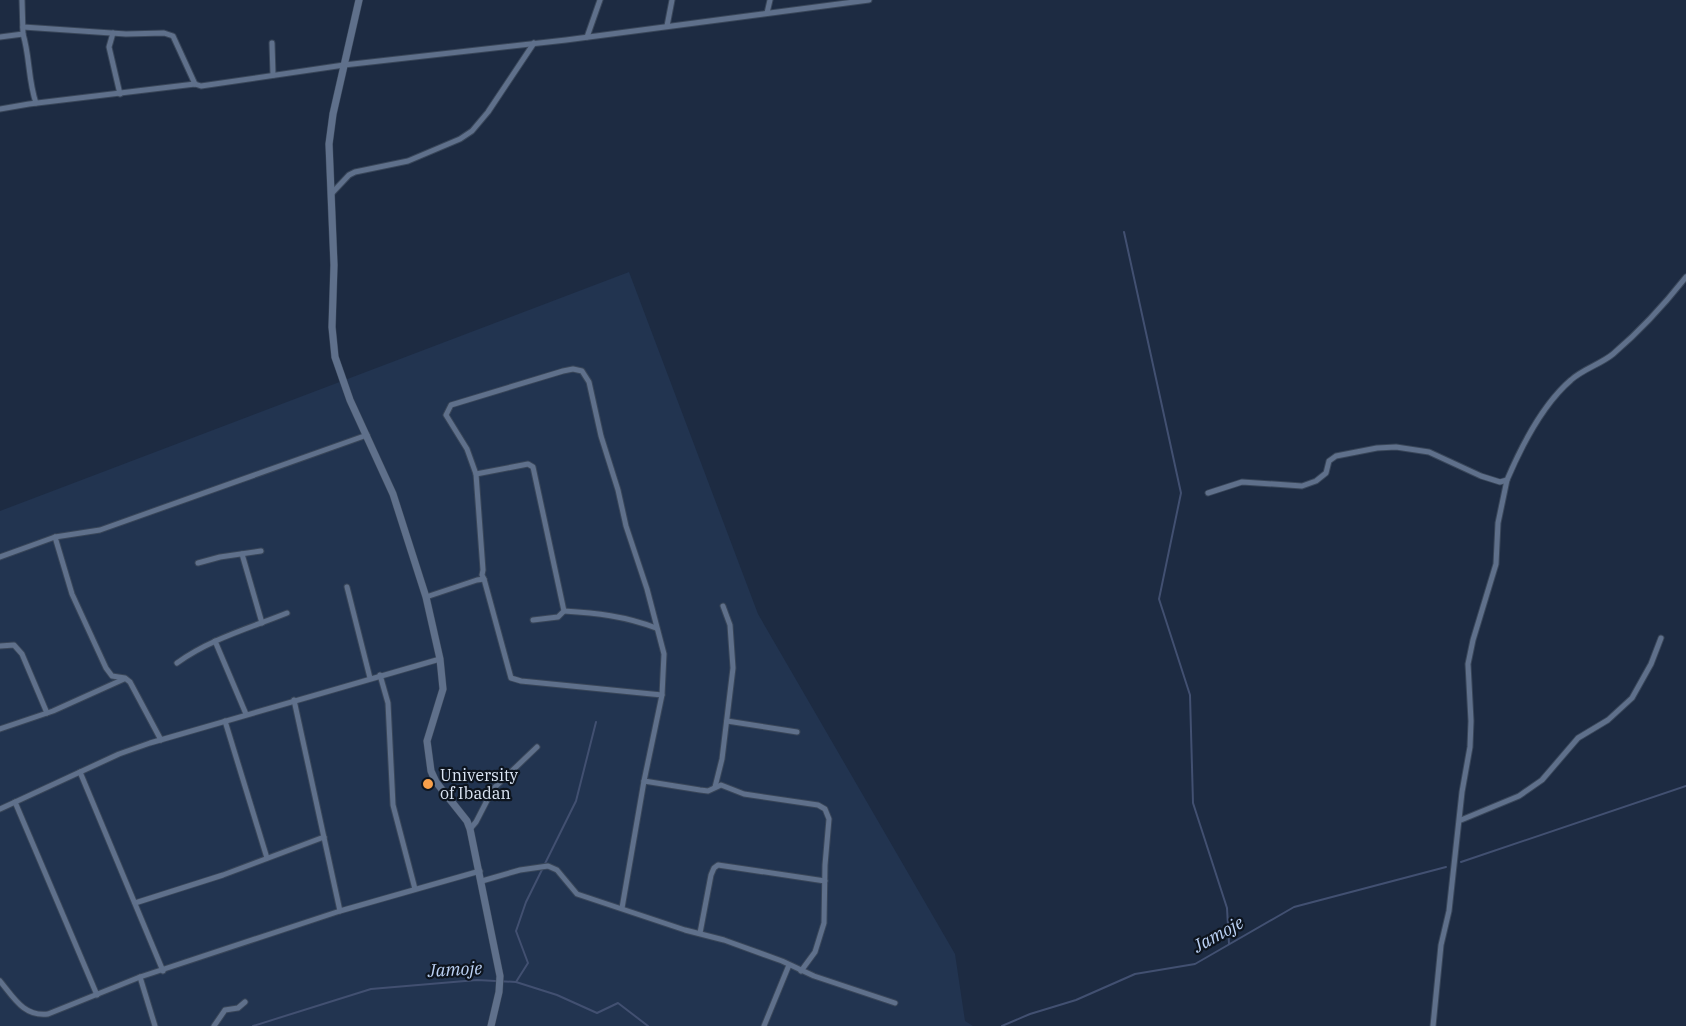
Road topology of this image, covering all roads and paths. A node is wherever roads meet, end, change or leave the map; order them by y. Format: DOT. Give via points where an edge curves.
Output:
graph roads {
  1 [pos="22,0"];
  2 [pos="359,0"];
  3 [pos="600,0"];
  4 [pos="672,0"];
  5 [pos="770,0"];
  6 [pos="869,0"];
  7 [pos="767,13"];
  8 [pos="667,26"];
  9 [pos="23,31"];
  10 [pos="112,33"];
  11 [pos="0,37"];
  12 [pos="587,37"];
  13 [pos="272,43"];
  14 [pos="534,43"];
  15 [pos="344,65"];
  16 [pos="273,75"];
  17 [pos="195,84"];
  18 [pos="120,94"];
  19 [pos="36,103"];
  20 [pos="0,109"];
  21 [pos="333,192"];
  22 [pos="1686,277"];
  23 [pos="367,435"];
  24 [pos="476,474"];
  25 [pos="1507,480"];
  26 [pos="1208,493"];
  27 [pos="55,537"];
  28 [pos="261,551"];
  29 [pos="242,554"];
  30 [pos="0,557"];
  31 [pos="198,563"];
  32 [pos="484,579"];
  33 [pos="347,587"];
  34 [pos="426,597"];
  35 [pos="723,606"];
  36 [pos="564,611"];
  37 [pos="288,613"];
  38 [pos="533,620"];
  39 [pos="262,623"];
  40 [pos="656,628"];
  41 [pos="1661,638"];
  42 [pos="215,641"];
  43 [pos="0,646"];
  44 [pos="440,659"];
  45 [pos="177,663"];
  46 [pos="380,675"];
  47 [pos="125,678"];
  48 [pos="370,678"];
  49 [pos="662,695"];
  50 [pos="294,700"];
  51 [pos="47,713"];
  52 [pos="246,714"];
  53 [pos="225,721"];
  54 [pos="727,721"];
  55 [pos="0,729"];
  56 [pos="797,732"];
  57 [pos="161,740"];
  58 [pos="537,747"];
  59 [pos="80,772"];
  60 [pos="644,781"];
  61 [pos="715,787"];
  62 [pos="15,802"];
  63 [pos="0,809"];
  64 [pos="1461,820"];
  65 [pos="470,829"];
  66 [pos="324,837"];
  67 [pos="267,858"];
  68 [pos="480,871"];
  69 [pos="482,881"];
  70 [pos="825,881"];
  71 [pos="415,889"];
  72 [pos="135,903"];
  73 [pos="622,908"];
  74 [pos="340,911"];
  75 [pos="700,933"];
  76 [pos="789,965"];
  77 [pos="163,971"];
  78 [pos="801,971"];
  79 [pos="140,977"];
  80 [pos="0,981"];
  81 [pos="3,990"];
  82 [pos="97,995"];
  83 [pos="245,1002"];
  84 [pos="895,1003"];
  85 [pos="155,1026"];
  86 [pos="214,1026"];
  87 [pos="491,1026"];
  88 [pos="764,1026"];
  89 [pos="1433,1026"];
  1 -- 9 [label="street"];
  2 -- 15 [label="street"];
  3 -- 12 [label="street"];
  4 -- 8 [label="street"];
  5 -- 7 [label="street"];
  6 -- 7 [label="street"];
  7 -- 8 [label="street"];
  8 -- 12 [label="street"];
  9 -- 10 [label="street"];
  9 -- 11 [label="street"];
  9 -- 19 [label="street"];
  10 -- 17 [label="street" via="173,36"];
  10 -- 18 [label="street" via="109,47"];
  12 -- 14 [label="street"];
  13 -- 16 [label="street"];
  14 -- 15 [label="street"];
  14 -- 21 [label="street" via="488,112 460,140 408,161 355,172"];
  15 -- 16 [label="street"];
  15 -- 21 [label="street" via="329,144"];
  16 -- 17 [label="street"];
  17 -- 18 [label="street"];
  18 -- 19 [label="street"];
  19 -- 20 [label="street"];
  21 -- 23 [label="street" via="335,357"];
  22 -- 25 [label="street" via="1656,313 1612,355 1571,380 1543,413 1518,453"];
  23 -- 27 [label="street" via="109,527"];
  23 -- 34 [label="street" via="393,494"];
  24 -- 32 [label="street"];
  24 -- 36 [label="street" via="533,466"];
  24 -- 40 [label="street" via="467,448 447,415 451,405 563,371 584,373"];
  25 -- 26 [label="street" via="1500,482 1481,476 1429,452 1386,448 1336,456 1329,461 1326,473 1302,486 1242,482"];
  25 -- 64 [label="street" via="1498,523 1496,564 1468,664 1472,721"];
  27 -- 30 [label="street"];
  27 -- 47 [label="street" via="72,594 106,668 112,676"];
  28 -- 29 [label="street"];
  29 -- 31 [label="street"];
  29 -- 39 [label="street"];
  32 -- 34 [label="street"];
  32 -- 49 [label="street" via="511,678"];
  33 -- 48 [label="street"];
  34 -- 44 [label="street"];
  35 -- 54 [label="street" via="730,625 733,668"];
  36 -- 38 [label="street" via="558,617"];
  36 -- 40 [label="street" via="608,614"];
  37 -- 39 [label="street"];
  39 -- 42 [label="street"];
  40 -- 49 [label="street" via="664,654"];
  41 -- 64 [label="street" via="1632,698 1608,720 1578,738 1542,780 1519,796"];
  42 -- 45 [label="street"];
  42 -- 52 [label="street"];
  43 -- 51 [label="street" via="14,645 22,654"];
  44 -- 46 [label="street"];
  44 -- 65 [label="street" via="443,689 427,741 430,771"];
  46 -- 48 [label="street"];
  46 -- 71 [label="street" via="390,714 393,806"];
  47 -- 51 [label="street"];
  47 -- 57 [label="street"];
  48 -- 50 [label="street"];
  49 -- 60 [label="street"];
  50 -- 52 [label="street"];
  50 -- 66 [label="street"];
  51 -- 55 [label="street"];
  52 -- 53 [label="street"];
  53 -- 57 [label="street"];
  53 -- 67 [label="street"];
  54 -- 56 [label="street"];
  54 -- 61 [label="street"];
  57 -- 59 [label="street"];
  58 -- 65 [label="street" via="493,789"];
  59 -- 62 [label="street"];
  59 -- 72 [label="street"];
  60 -- 61 [label="street" via="700,790"];
  60 -- 73 [label="street"];
  61 -- 70 [label="street" via="721,784 744,794 825,809 829,819"];
  62 -- 63 [label="street"];
  62 -- 82 [label="street"];
  64 -- 89 [label="street"];
  65 -- 68 [label="street"];
  66 -- 67 [label="street"];
  66 -- 74 [label="street"];
  67 -- 72 [label="street"];
  68 -- 69 [label="street"];
  68 -- 71 [label="street"];
  69 -- 73 [label="street" via="548,866 557,870 577,894"];
  69 -- 87 [label="street" via="499,973"];
  70 -- 75 [label="street" via="718,865 711,874"];
  70 -- 78 [label="street" via="821,935 815,952"];
  71 -- 74 [label="street"];
  72 -- 77 [label="street"];
  73 -- 75 [label="street"];
  74 -- 77 [label="street"];
  75 -- 76 [label="street"];
  76 -- 78 [label="street"];
  76 -- 88 [label="street"];
  77 -- 79 [label="street"];
  78 -- 84 [label="street"];
  79 -- 82 [label="street"];
  79 -- 85 [label="street"];
  80 -- 81 [label="street"];
  81 -- 82 [label="street" via="24,1010 41,1015"];
  83 -- 86 [label="street" via="225,1010"];
}
